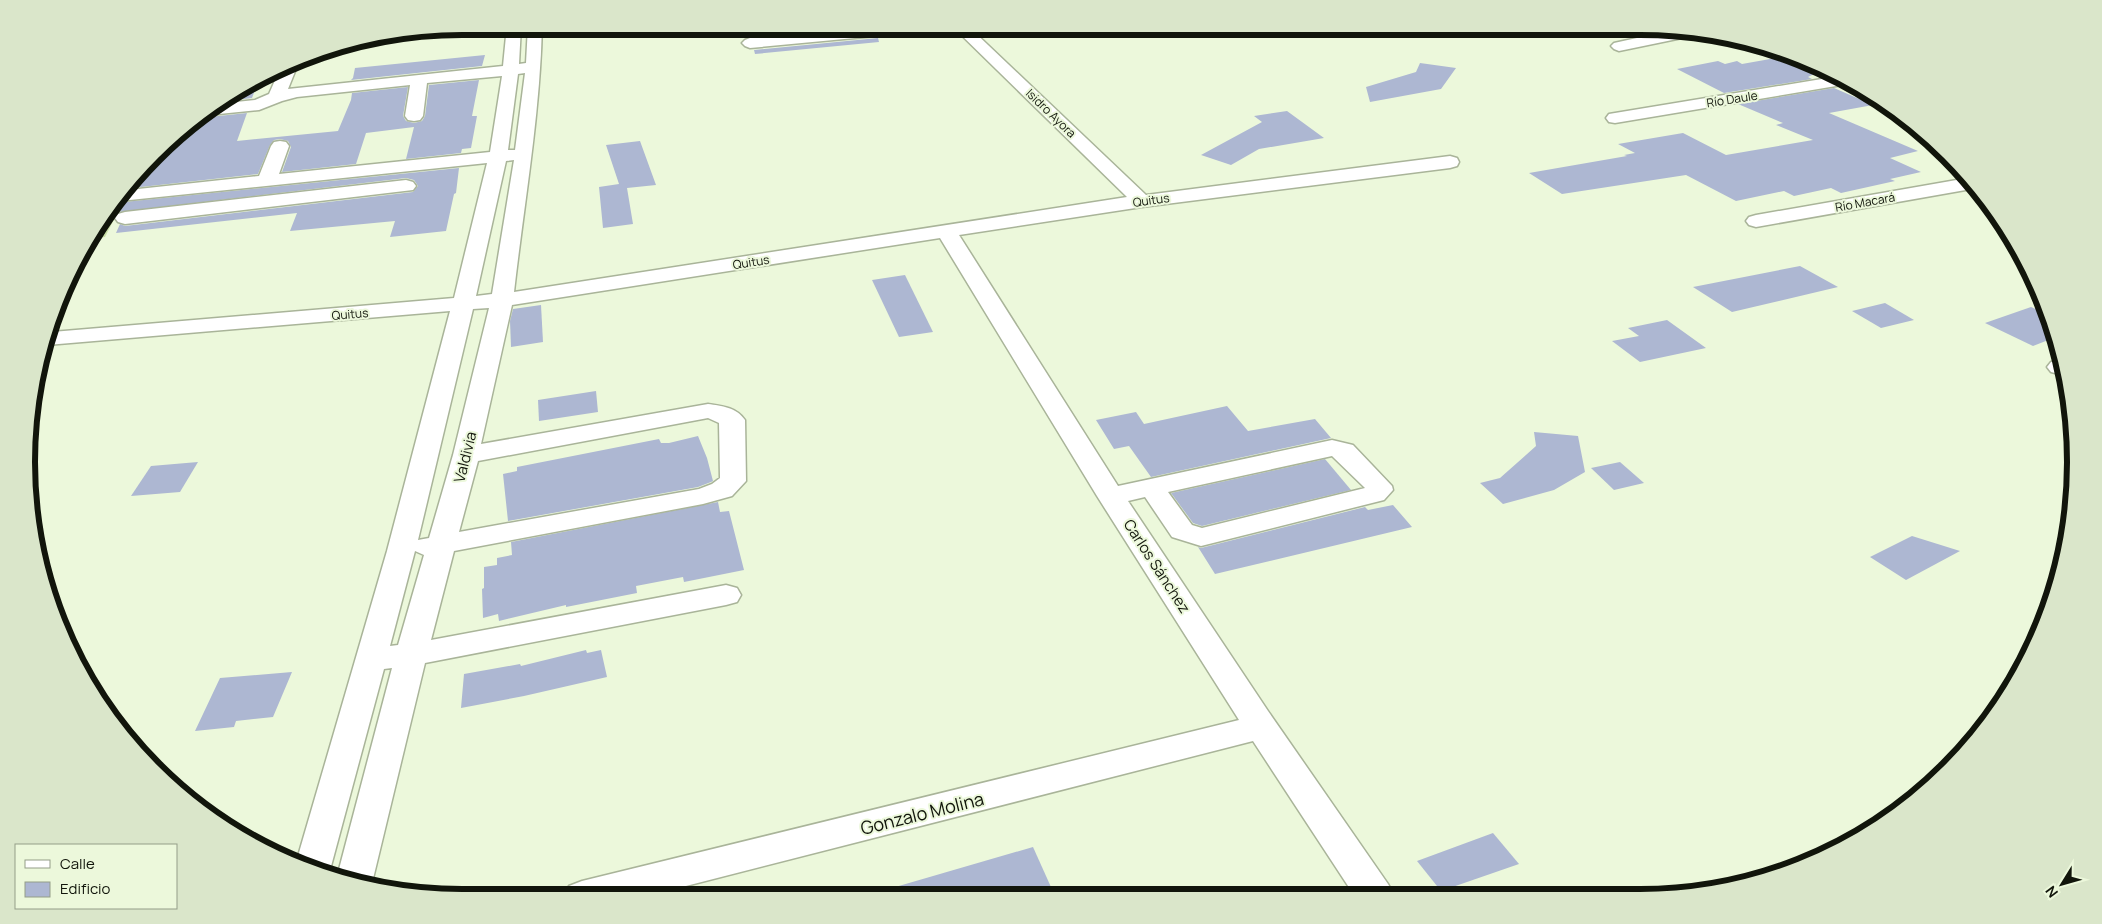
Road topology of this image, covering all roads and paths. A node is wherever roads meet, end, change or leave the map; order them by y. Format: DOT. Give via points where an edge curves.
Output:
graph roads {
  1 [pos="516,35"];
  2 [pos="532,35"];
  3 [pos="839,35"];
  4 [pos="968,35"];
  5 [pos="1668,36"];
  6 [pos="750,43"];
  7 [pos="1619,46"];
  8 [pos="522,69"];
  9 [pos="286,73"];
  10 [pos="419,80"];
  11 [pos="1835,82"];
  12 [pos="276,97"];
  13 [pos="223,109"];
  14 [pos="414,116"];
  15 [pos="1615,118"];
  16 [pos="280,146"];
  17 [pos="524,154"];
  18 [pos="498,156"];
  19 [pos="1450,162"];
  20 [pos="302,177"];
  21 [pos="267,181"];
  22 [pos="1965,184"];
  23 [pos="406,186"];
  24 [pos="128,196"];
  25 [pos="296,198"];
  26 [pos="1142,201"];
  27 [pos="125,218"];
  28 [pos="1756,221"];
  29 [pos="947,233"];
  30 [pos="510,238"];
  31 [pos="479,240"];
  32 [pos="502,300"];
  33 [pos="462,304"];
  34 [pos="54,339"];
  35 [pos="466,455"];
  36 [pos="1152,488"];
  37 [pos="1111,496"];
  38 [pos="440,545"];
  39 [pos="401,551"];
  40 [pos="726,595"];
  41 [pos="411,655"];
  42 [pos="371,659"];
  43 [pos="1261,727"];
  44 [pos="314,862"];
  45 [pos="356,875"];
  46 [pos="614,889"];
  47 [pos="1371,889"];
  1 -- 8 [label="street, Valdivia"];
  2 -- 8 [label="street, Valdivia"];
  3 -- 6 [label="street"];
  4 -- 26 [label="street, Isidro Ayora"];
  5 -- 7 [label="street"];
  8 -- 10 [label="street"];
  8 -- 17 [label="street, Valdivia"];
  8 -- 18 [label="street, Valdivia"];
  9 -- 12 [label="street"];
  10 -- 12 [label="street" via="304,91"];
  10 -- 14 [label="street"];
  11 -- 15 [label="street, Río Daule"];
  12 -- 13 [label="street" via="259,105"];
  16 -- 21 [label="street"];
  17 -- 18 [label="street"];
  17 -- 30 [label="street, Valdivia"];
  18 -- 20 [label="street"];
  18 -- 31 [label="street, Valdivia"];
  19 -- 26 [label="street, Quitus"];
  20 -- 21 [label="street"];
  20 -- 25 [label="street"];
  21 -- 24 [label="street"];
  22 -- 28 [label="street, Río Macará"];
  23 -- 25 [label="street"];
  25 -- 27 [label="street"];
  26 -- 29 [label="street, Quitus"];
  29 -- 32 [label="street, Quitus"];
  29 -- 37 [label="street, Carlos Sánchez"];
  30 -- 31 [label="street"];
  30 -- 32 [label="street, Valdivia"];
  31 -- 33 [label="street, Valdivia"];
  32 -- 33 [label="street, Quitus"];
  32 -- 35 [label="street, Valdivia"];
  33 -- 34 [label="street, Quitus"];
  33 -- 39 [label="street, Valdivia"];
  35 -- 38 [label="street, Valdivia"];
  35 -- 38 [label="street" via="708,411 721,413 732,420 733,481 722,490"];
  36 -- 36 [label="street" via="1332,448 1344,451 1380,490 1201,537 1182,531"];
  36 -- 37 [label="street"];
  37 -- 43 [label="street, Carlos Sánchez"];
  38 -- 39 [label="street"];
  38 -- 41 [label="street, Valdivia"];
  39 -- 42 [label="street, Valdivia"];
  40 -- 41 [label="street"];
  41 -- 42 [label="street"];
  41 -- 45 [label="street, Valdivia"];
  42 -- 44 [label="street, Valdivia"];
  43 -- 46 [label="street, Gonzalo Molina"];
  43 -- 47 [label="street, Carlos Sánchez"];
}
